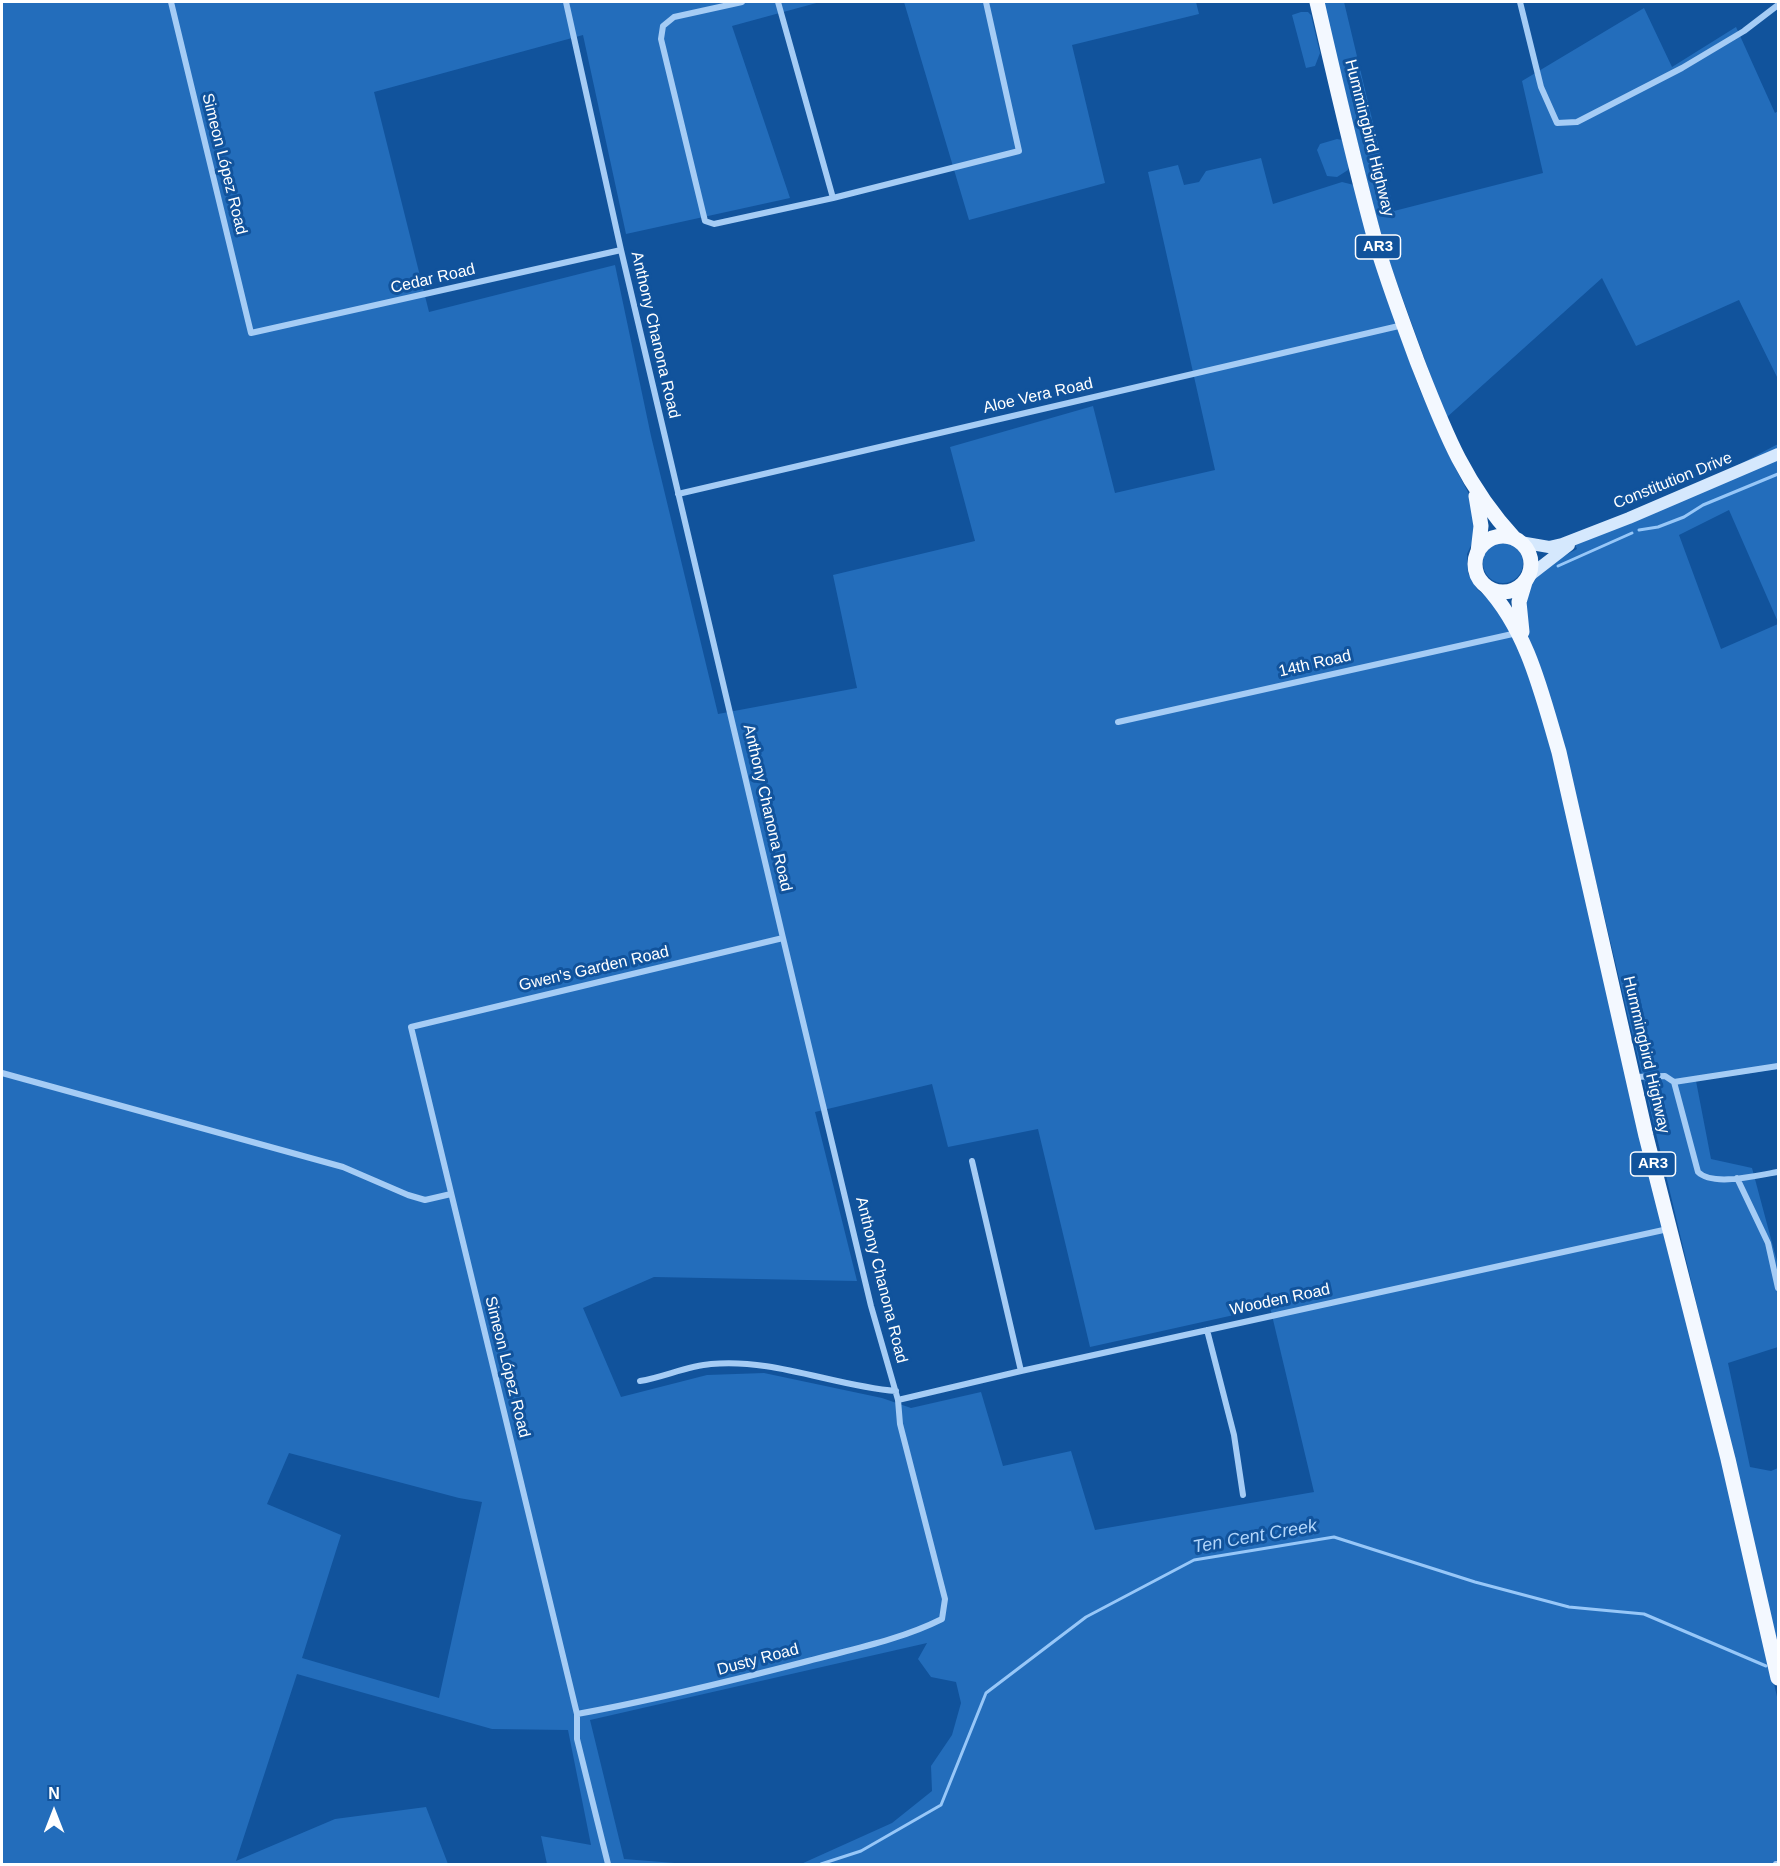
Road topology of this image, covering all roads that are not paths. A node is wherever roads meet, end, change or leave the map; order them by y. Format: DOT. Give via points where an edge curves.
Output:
graph roads {
  1 [pos="171,2"];
  2 [pos="566,2"];
  3 [pos="742,2"];
  4 [pos="778,2"];
  5 [pos="986,2"];
  6 [pos="1317,2"];
  7 [pos="1520,2"];
  8 [pos="1779,5"];
  9 [pos="833,198"];
  10 [pos="621,250"];
  11 [pos="1404,325"];
  12 [pos="251,333"];
  13 [pos="1779,454"];
  14 [pos="1471,482"];
  15 [pos="678,494"];
  16 [pos="1580,537"];
  17 [pos="1518,541"];
  18 [pos="1477,553"];
  19 [pos="1527,579"];
  20 [pos="1486,586"];
  21 [pos="1517,633"];
  22 [pos="1526,650"];
  23 [pos="1119,722"];
  24 [pos="783,938"];
  25 [pos="411,1027"];
  26 [pos="1779,1066"];
  27 [pos="2,1073"];
  28 [pos="1633,1077"];
  29 [pos="1674,1082"];
  30 [pos="972,1161"];
  31 [pos="1779,1172"];
  32 [pos="1737,1178"];
  33 [pos="451,1194"];
  34 [pos="1669,1229"];
  35 [pos="1779,1288"];
  36 [pos="1207,1330"];
  37 [pos="1021,1371"];
  38 [pos="640,1382"];
  39 [pos="896,1391"];
  40 [pos="898,1400"];
  41 [pos="1243,1496"];
  42 [pos="942,1619"];
  43 [pos="1779,1678"];
  44 [pos="577,1714"];
  45 [pos="608,1864"];
  1 -- 12 [label="street, Simeon López Road"];
  2 -- 10 [label="street, Anthony Chanona Road"];
  3 -- 9 [label="street" via="674,17 663,26 661,39 705,221 714,224"];
  4 -- 9 [label="street"];
  5 -- 9 [label="street" via="1019,152"];
  6 -- 11 [label="main road, Hummingbird Highway / AR3" via="1374,238"];
  7 -- 8 [label="street" via="1540,87 1557,123 1577,123 1682,68"];
  10 -- 12 [label="street, Cedar Road"];
  10 -- 15 [label="street, Anthony Chanona Road"];
  11 -- 14 [label="main road, Hummingbird Highway / AR3" via="1445,433"];
  11 -- 15 [label="street, Aloe Vera Road"];
  13 -- 16 [label="main road, Constitution Drive"];
  14 -- 17 [label="main road, Hummingbird Highway / AR3"];
  14 -- 18 [label="main road, Hummingbird Highway / AR3" via="1481,515"];
  15 -- 24 [label="street, Anthony Chanona Road"];
  16 -- 17 [label="main road, Constitution Drive" via="1549,547"];
  16 -- 19 [label="main road, Constitution Drive"];
  17 -- 18 [label="main road" via="1507,537 1490,540"];
  17 -- 19 [label="main road" via="1530,558"];
  18 -- 20 [label="main road" via="1476,571"];
  19 -- 20 [label="main road" via="1510,591"];
  19 -- 22 [label="main road, Hummingbird Highway / AR3" via="1519,602"];
  20 -- 21 [label="main road, Hummingbird Highway / AR3"];
  21 -- 22 [label="main road, Hummingbird Highway / AR3"];
  21 -- 23 [label="street, 14th Road"];
  22 -- 28 [label="main road, Hummingbird Highway / AR3" via="1559,752"];
  24 -- 25 [label="street, Gwen's Garden Road"];
  24 -- 39 [label="street, Anthony Chanona Road" via="871,1306"];
  25 -- 33 [label="street, Simeon López Road"];
  26 -- 29 [label="street"];
  27 -- 33 [label="street" via="343,1167 425,1200"];
  28 -- 29 [label="street" via="1665,1076"];
  28 -- 34 [label="main road, Hummingbird Highway / AR3"];
  29 -- 32 [label="street" via="1698,1172 1710,1180"];
  30 -- 37 [label="street"];
  31 -- 32 [label="street"];
  32 -- 35 [label="street" via="1768,1243"];
  33 -- 44 [label="street, Simeon López Road"];
  34 -- 36 [label="street, Wooden Road"];
  34 -- 43 [label="main road, Hummingbird Highway / AR3"];
  36 -- 37 [label="street, Wooden Road"];
  36 -- 41 [label="street" via="1234,1435"];
  37 -- 40 [label="street, Wooden Road"];
  38 -- 39 [label="street" via="693,1366 733,1363"];
  39 -- 40 [label="street, Anthony Chanona Road"];
  40 -- 42 [label="street, Anthony Chanona Road" via="900,1424 945,1599"];
  42 -- 44 [label="street, Dusty Road" via="875,1644 657,1699"];
  44 -- 45 [label="street, Simeon López Road" via="577,1739"];
}
